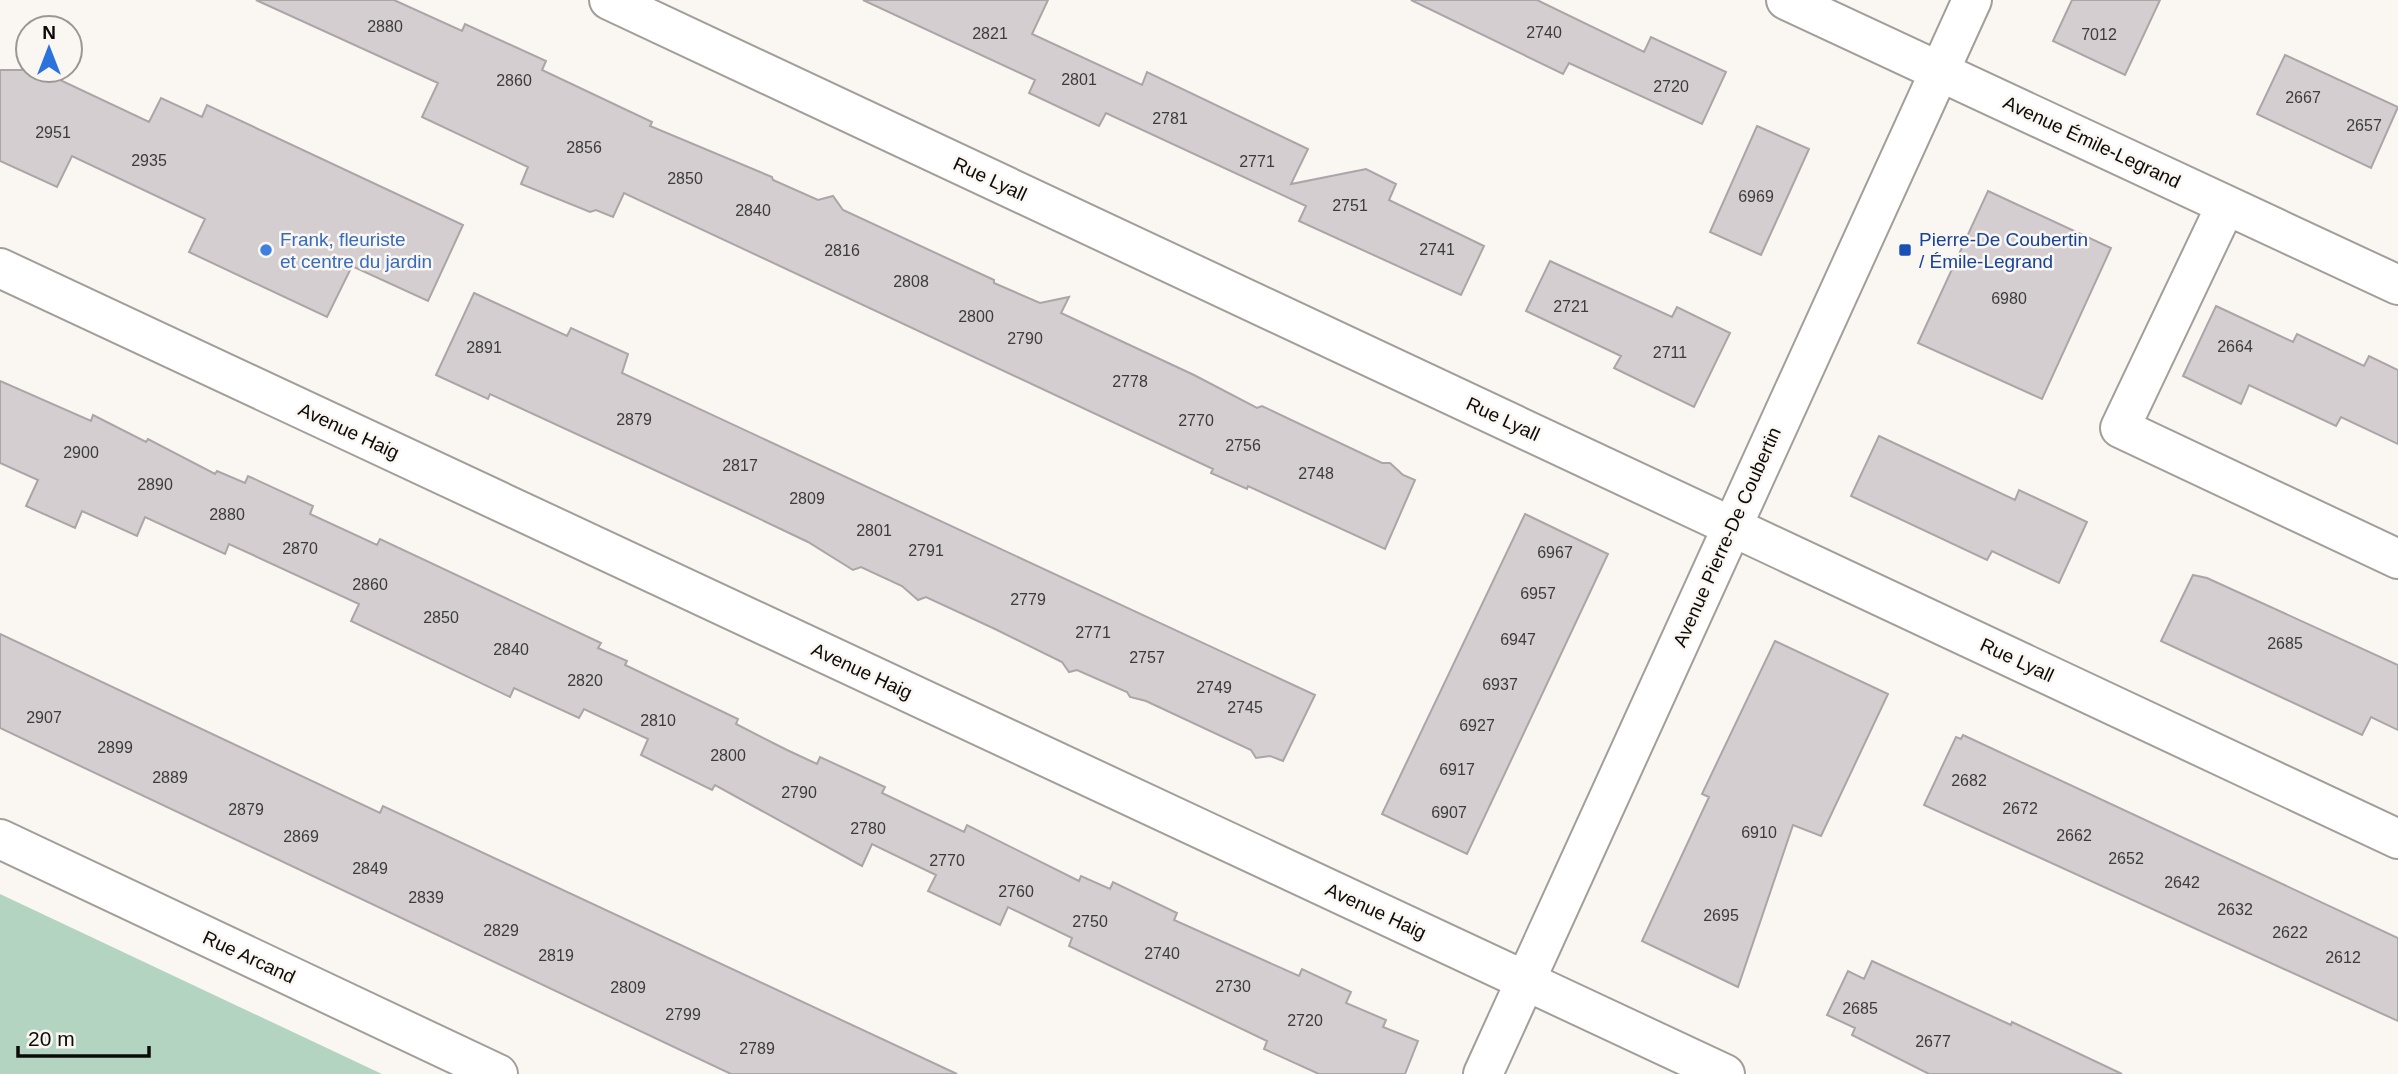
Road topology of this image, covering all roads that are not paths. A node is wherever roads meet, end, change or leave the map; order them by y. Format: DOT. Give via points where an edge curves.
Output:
graph roads {
  1 [pos="609,0"];
  2 [pos="1786,0"];
  3 [pos="1972,0"];
  4 [pos="1940,72"];
  5 [pos="2226,205"];
  6 [pos="0,268"];
  7 [pos="2398,285"];
  8 [pos="1731,526"];
  9 [pos="2398,559"];
  10 [pos="0,839"];
  11 [pos="2398,839"];
  12 [pos="1526,981"];
  13 [pos="498,1074"];
  14 [pos="1483,1074"];
  15 [pos="1725,1074"];
  1 -- 8 [label="street, Rue Lyall"];
  2 -- 4 [label="street, Avenue Émile-Legrand"];
  3 -- 4 [label="street, Avenue Pierre-De Coubertin"];
  4 -- 5 [label="street, Avenue Émile-Legrand"];
  4 -- 8 [label="street, Avenue Pierre-De Coubertin"];
  5 -- 7 [label="street, Avenue Émile-Legrand"];
  5 -- 9 [label="street" via="2120,429"];
  6 -- 12 [label="street, Avenue Haig"];
  8 -- 11 [label="street, Rue Lyall"];
  8 -- 12 [label="street, Avenue Pierre-De Coubertin"];
  10 -- 13 [label="street, Rue Arcand"];
  12 -- 14 [label="street, Avenue Pierre-De Coubertin"];
  12 -- 15 [label="street, Avenue Haig"];
}
